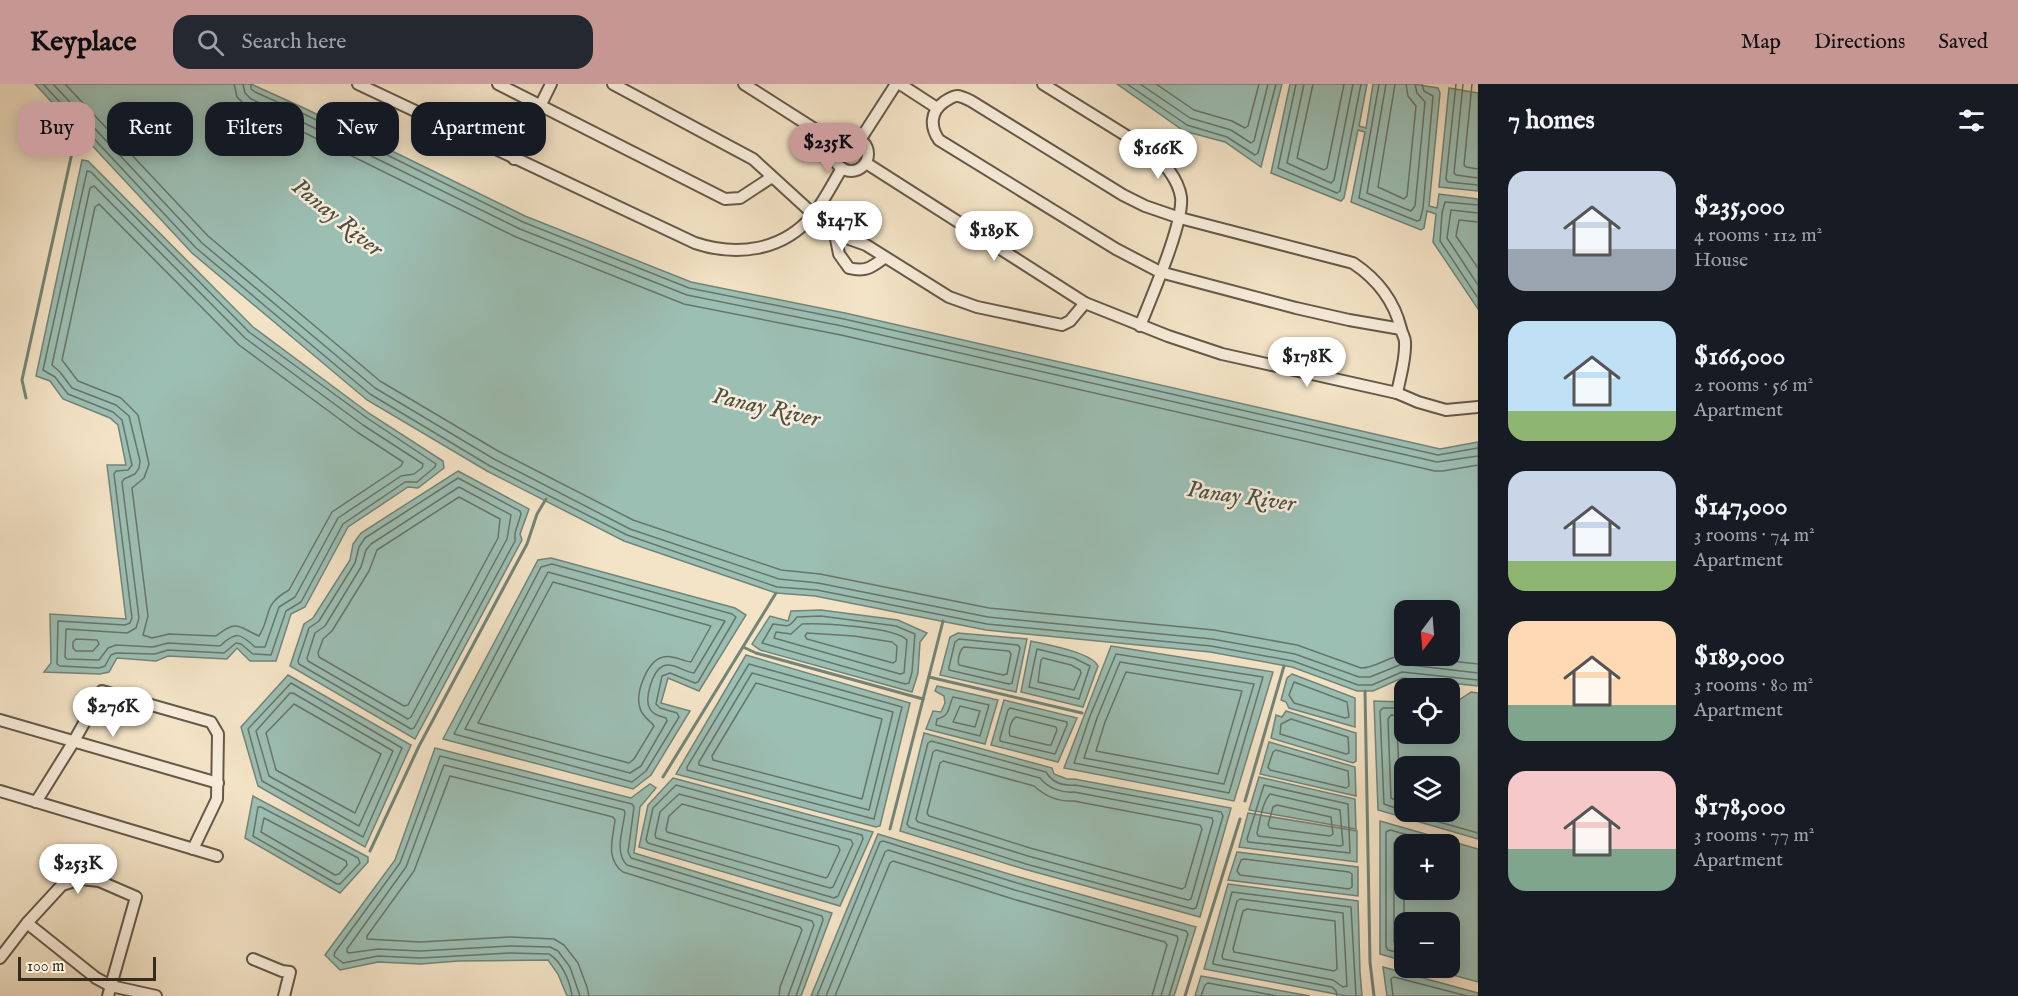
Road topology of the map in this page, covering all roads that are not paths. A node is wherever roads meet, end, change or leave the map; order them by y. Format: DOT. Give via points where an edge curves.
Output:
graph roads {
  1 [pos="358,84"];
  2 [pos="498,84"];
  3 [pos="551,84"];
  4 [pos="613,84"];
  5 [pos="744,84"];
  6 [pos="898,84"];
  7 [pos="1043,84"];
  8 [pos="536,102"];
  9 [pos="543,102"];
  10 [pos="546,107"];
  11 [pos="936,108"];
  12 [pos="860,140"];
  13 [pos="838,144"];
  14 [pos="516,156"];
  15 [pos="514,159"];
  16 [pos="866,163"];
  17 [pos="842,168"];
  18 [pos="772,177"];
  19 [pos="813,214"];
  20 [pos="1180,218"];
  21 [pos="835,234"];
  22 [pos="884,258"];
  23 [pos="1160,272"];
  24 [pos="1085,303"];
  25 [pos="1140,326"];
  26 [pos="1401,329"];
  27 [pos="1397,393"];
  28 [pos="1478,407"];
  29 [pos="0,720"];
  30 [pos="74,741"];
  31 [pos="218,783"];
  32 [pos="0,791"];
  33 [pos="36,802"];
  34 [pos="193,849"];
  35 [pos="217,856"];
  36 [pos="27,923"];
  37 [pos="0,958"];
  38 [pos="253,958"];
  39 [pos="109,991"];
  40 [pos="156,996"];
  41 [pos="284,996"];
  1 -- 15 [label="street"];
  2 -- 8 [label="street"];
  3 -- 9 [label="street"];
  4 -- 18 [label="street" via="753,159"];
  5 -- 13 [label="street"];
  6 -- 11 [label="street"];
  6 -- 12 [label="street"];
  7 -- 20 [label="street" via="1161,161 1177,184"];
  10 -- 18 [label="street" via="725,200 740,198"];
  11 -- 20 [label="street" via="957,96 971,101 1124,195"];
  11 -- 23 [label="street" via="932,124 939,140"];
  12 -- 13 [label="street" via="850,137"];
  12 -- 16 [label="street" via="867,148"];
  13 -- 17 [label="street" via="835,154"];
  14 -- 15 [label="street"];
  15 -- 19 [label="street" via="695,243 726,251 766,246 787,236"];
  16 -- 17 [label="street" via="852,171"];
  16 -- 24 [label="street"];
  17 -- 19 [label="street"];
  18 -- 19 [label="street"];
  19 -- 21 [label="street"];
  20 -- 23 [label="street"];
  20 -- 26 [label="street" via="1353,263 1378,284 1400,319"];
  21 -- 22 [label="street" via="866,245"];
  21 -- 22 [label="street" via="839,254 849,268 869,269"];
  22 -- 24 [label="street" via="956,300 987,309 1062,325"];
  23 -- 25 [label="street"];
  23 -- 26 [label="street" via="1296,308"];
  24 -- 25 [label="street"];
  25 -- 27 [label="street" via="1222,354"];
  26 -- 27 [label="street" via="1404,359"];
  27 -- 28 [label="street" via="1446,410"];
  29 -- 30 [label="street"];
  30 -- 31 [label="street"];
  30 -- 31 [label="street" via="102,691 211,722 218,734"];
  30 -- 33 [label="street"];
  31 -- 34 [label="street" via="217,800"];
  32 -- 33 [label="street"];
  33 -- 34 [label="street"];
  34 -- 35 [label="street"];
  36 -- 37 [label="street"];
  36 -- 39 [label="street"];
  36 -- 39 [label="street" via="62,885 81,879 99,881 136,897"];
  38 -- 41 [label="street" via="290,972"];
  39 -- 40 [label="street"];
}
